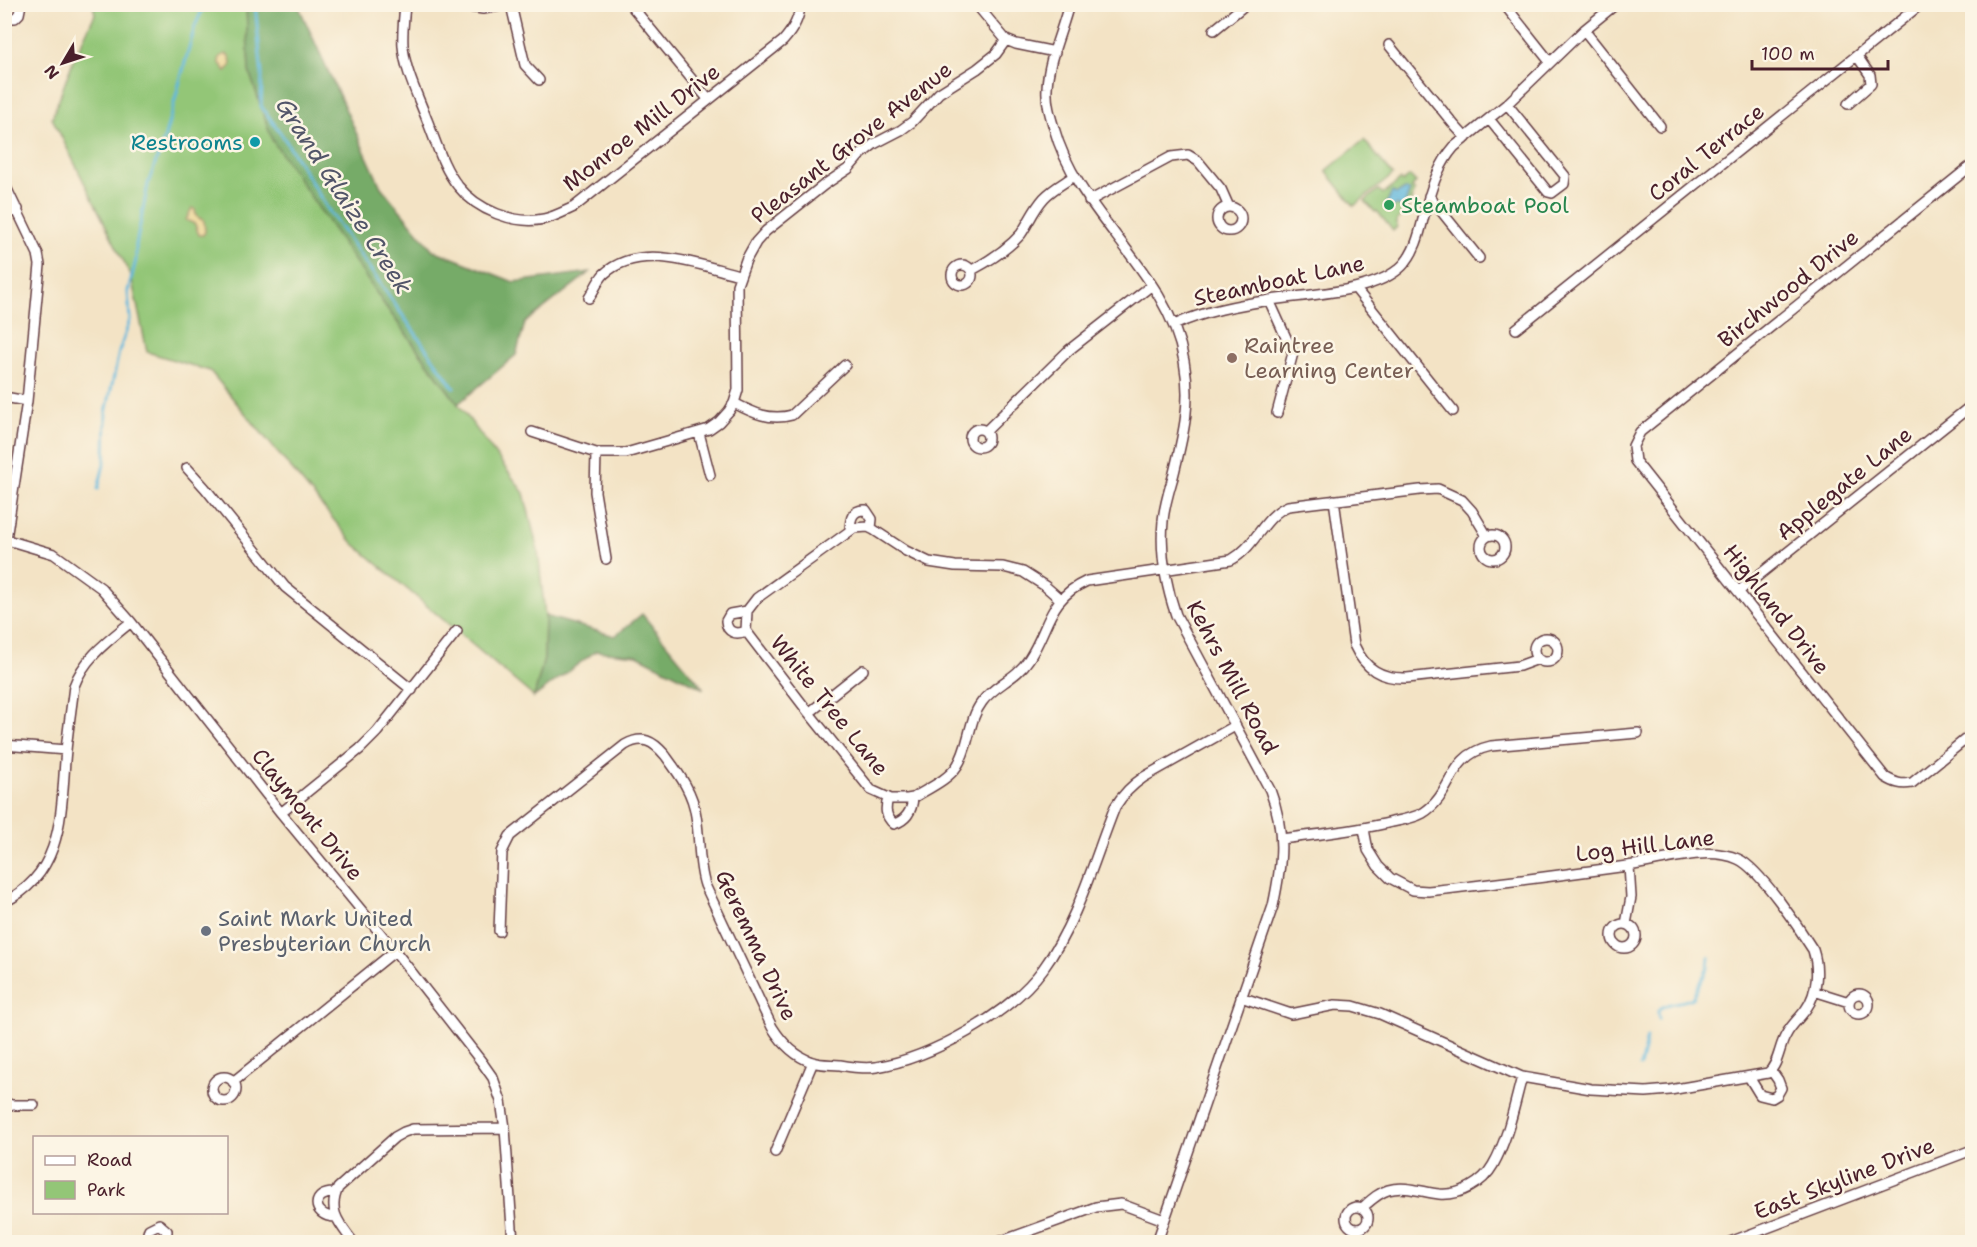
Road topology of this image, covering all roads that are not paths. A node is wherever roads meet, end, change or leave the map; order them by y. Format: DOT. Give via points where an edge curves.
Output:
graph roads {
  1 [pos="6,4"];
  2 [pos="21,4"];
  3 [pos="405,4"];
  4 [pos="451,4"];
  5 [pos="511,4"];
  6 [pos="630,4"];
  7 [pos="800,4"];
  8 [pos="975,4"];
  9 [pos="1069,4"];
  10 [pos="1246,4"];
  11 [pos="1504,4"];
  12 [pos="1921,4"];
  13 [pos="1615,5"];
  14 [pos="6,21"];
  15 [pos="1214,30"];
  16 [pos="1584,30"];
  17 [pos="1006,40"];
  18 [pos="1389,45"];
  19 [pos="1055,52"];
  20 [pos="1857,56"];
  21 [pos="1550,62"];
  22 [pos="539,80"];
  23 [pos="708,99"];
  24 [pos="1508,104"];
  25 [pos="1848,104"];
  26 [pos="1489,119"];
  27 [pos="1660,126"];
  28 [pos="1466,138"];
  29 [pos="1972,165"];
  30 [pos="1074,176"];
  31 [pos="4,183"];
  32 [pos="1429,196"];
  33 [pos="1089,201"];
  34 [pos="1229,207"];
  35 [pos="18,208"];
  36 [pos="4,215"];
  37 [pos="1479,258"];
  38 [pos="972,270"];
  39 [pos="739,275"];
  40 [pos="1152,285"];
  41 [pos="1355,288"];
  42 [pos="589,298"];
  43 [pos="1269,300"];
  44 [pos="1174,325"];
  45 [pos="1516,329"];
  46 [pos="845,365"];
  47 [pos="4,397"];
  48 [pos="27,400"];
  49 [pos="734,403"];
  50 [pos="1972,405"];
  51 [pos="1453,411"];
  52 [pos="1277,413"];
  53 [pos="987,431"];
  54 [pos="532,432"];
  55 [pos="699,433"];
  56 [pos="1633,447"];
  57 [pos="596,453"];
  58 [pos="187,468"];
  59 [pos="710,476"];
  60 [pos="1334,500"];
  61 [pos="871,528"];
  62 [pos="850,531"];
  63 [pos="1487,536"];
  64 [pos="5,539"];
  65 [pos="606,560"];
  66 [pos="1165,571"];
  67 [pos="1739,591"];
  68 [pos="1060,600"];
  69 [pos="131,622"];
  70 [pos="457,631"];
  71 [pos="1538,659"];
  72 [pos="863,670"];
  73 [pos="412,690"];
  74 [pos="808,714"];
  75 [pos="1235,726"];
  76 [pos="1638,734"];
  77 [pos="1972,734"];
  78 [pos="4,745"];
  79 [pos="66,750"];
  80 [pos="888,798"];
  81 [pos="913,798"];
  82 [pos="281,813"];
  83 [pos="1364,829"];
  84 [pos="1282,839"];
  85 [pos="1629,866"];
  86 [pos="4,902"];
  87 [pos="1626,924"];
  88 [pos="499,931"];
  89 [pos="394,951"];
  90 [pos="1814,991"];
  91 [pos="1241,998"];
  92 [pos="1849,1002"];
  93 [pos="813,1062"];
  94 [pos="1772,1070"];
  95 [pos="1522,1077"];
  96 [pos="1749,1077"];
  97 [pos="233,1082"];
  98 [pos="4,1102"];
  99 [pos="34,1105"];
  100 [pos="505,1128"];
  101 [pos="1972,1150"];
  102 [pos="775,1152"];
  103 [pos="336,1193"];
  104 [pos="1362,1208"];
  105 [pos="335,1217"];
  106 [pos="1164,1220"];
  107 [pos="149,1242"];
  108 [pos="166,1242"];
  109 [pos="353,1242"];
  110 [pos="513,1242"];
  111 [pos="999,1242"];
  112 [pos="1157,1242"];
  113 [pos="1730,1242"];
  1 -- 14 [label="street"];
  2 -- 14 [label="street" via="19,14"];
  3 -- 23 [label="street, Monroe Mill Drive" via="405,61 440,152 458,186 480,206 496,214 513,219 545,219 574,207"];
  4 -- 5 [label="street" via="483,9"];
  5 -- 22 [label="street" via="525,65"];
  6 -- 23 [label="street"];
  7 -- 23 [label="street, Monroe Mill Drive" via="796,22 783,41"];
  8 -- 17 [label="street"];
  9 -- 19 [label="street, Kehrs Mill Road"];
  10 -- 15 [label="street"];
  11 -- 21 [label="street"];
  12 -- 20 [label="street, Coral Terrace"];
  13 -- 16 [label="street, Steamboat Lane"];
  16 -- 21 [label="street, Steamboat Lane"];
  16 -- 27 [label="street"];
  17 -- 19 [label="street"];
  17 -- 39 [label="street, Pleasant Grove Avenue" via="996,54 939,93 912,122 874,144 848,169 766,231 750,250"];
  18 -- 28 [label="street"];
  19 -- 30 [label="street, Kehrs Mill Road" via="1048,80 1048,104 1056,136"];
  20 -- 25 [label="street" via="1870,75 1871,84"];
  20 -- 45 [label="street, Coral Terrace"];
  21 -- 24 [label="street, Steamboat Lane"];
  24 -- 26 [label="street, Steamboat Lane"];
  24 -- 26 [label="street" via="1565,176 1563,184 1552,193"];
  26 -- 28 [label="street, Steamboat Lane"];
  28 -- 32 [label="street, Steamboat Lane" via="1447,155"];
  29 -- 56 [label="street, Birchwood Drive" via="1640,432"];
  30 -- 33 [label="street, Kehrs Mill Road"];
  30 -- 38 [label="street" via="1047,196 1011,244"];
  31 -- 35 [label="street"];
  32 -- 37 [label="street"];
  32 -- 41 [label="street, Steamboat Lane" via="1420,232 1407,260 1393,273"];
  33 -- 34 [label="street" via="1171,157 1188,155 1221,189"];
  33 -- 40 [label="street, Kehrs Mill Road"];
  35 -- 36 [label="street"];
  35 -- 48 [label="street" via="40,265"];
  39 -- 42 [label="street" via="669,257 628,260 603,275"];
  39 -- 49 [label="street, Pleasant Grove Avenue" via="739,373"];
  40 -- 44 [label="street, Kehrs Mill Road"];
  40 -- 53 [label="street" via="1069,350"];
  41 -- 43 [label="street, Steamboat Lane"];
  41 -- 51 [label="street"];
  43 -- 44 [label="street, Steamboat Lane" via="1212,310"];
  43 -- 52 [label="street" via="1293,353"];
  44 -- 66 [label="street, Kehrs Mill Road" via="1184,359 1188,397 1183,439 1163,521"];
  46 -- 49 [label="street" via="792,415 765,417"];
  47 -- 48 [label="street"];
  48 -- 64 [label="street"];
  49 -- 55 [label="street" via="719,422"];
  50 -- 67 [label="street, Applegate Lane"];
  54 -- 57 [label="street"];
  55 -- 57 [label="street" via="626,453"];
  55 -- 59 [label="street"];
  56 -- 67 [label="street, Highland Drive" via="1635,461"];
  57 -- 65 [label="street" via="595,492"];
  58 -- 73 [label="street" via="285,587"];
  60 -- 63 [label="street, White Tree Lane" via="1437,489 1462,500"];
  60 -- 66 [label="street, White Tree Lane" via="1282,509 1246,550 1231,560"];
  60 -- 71 [label="street" via="1354,645 1364,663 1389,678 1407,678 1519,666"];
  61 -- 62 [label="street"];
  61 -- 62 [label="street" via="872,519 866,510 861,510 851,517"];
  61 -- 68 [label="street" via="929,562 1023,572"];
  62 -- 74 [label="street, White Tree Lane" via="757,598 747,621"];
  64 -- 69 [label="street, Claymont Drive" via="67,561 101,588"];
  66 -- 68 [label="street, White Tree Lane" via="1087,581"];
  66 -- 75 [label="street, Kehrs Mill Road" via="1176,615"];
  67 -- 77 [label="street, Highland Drive" via="1885,777 1903,785 1912,783"];
  68 -- 81 [label="street, White Tree Lane" via="1023,667 978,707 957,766"];
  69 -- 79 [label="street" via="92,655 77,677"];
  69 -- 82 [label="street, Claymont Drive"];
  70 -- 73 [label="street"];
  72 -- 74 [label="street"];
  73 -- 82 [label="street" via="360,749"];
  74 -- 80 [label="street, White Tree Lane" via="871,790"];
  75 -- 84 [label="street, Kehrs Mill Road" via="1270,790"];
  75 -- 93 [label="street, Geremma Drive" via="1132,784 1122,795 1114,807 1075,915 1054,953 1041,972 997,1013 931,1050 892,1063 856,1068"];
  76 -- 83 [label="street" via="1478,749 1458,765 1436,802 1424,812"];
  78 -- 79 [label="street"];
  79 -- 86 [label="street" via="54,848 33,881"];
  80 -- 81 [label="street, White Tree Lane"];
  80 -- 81 [label="street, White Tree Lane" via="886,811 894,824 908,814"];
  82 -- 89 [label="street, Claymont Drive"];
  83 -- 84 [label="street"];
  83 -- 85 [label="street, Log Hill Lane" via="1368,850 1378,866 1390,878 1413,890"];
  84 -- 91 [label="street, Kehrs Mill Road" via="1273,906"];
  85 -- 87 [label="street" via="1631,897"];
  85 -- 90 [label="street, Log Hill Lane" via="1709,853 1741,860 1759,875 1813,950 1817,960"];
  88 -- 93 [label="street, Geremma Drive" via="502,852 510,836 625,745 640,740 655,744 688,788 696,815 705,885 772,1027 786,1046"];
  89 -- 97 [label="street"];
  89 -- 100 [label="street, Claymont Drive" via="488,1071 499,1091"];
  90 -- 92 [label="street"];
  90 -- 94 [label="street, Log Hill Lane" via="1806,1009 1786,1034"];
  91 -- 95 [label="street" via="1287,1014 1344,1004 1363,1008"];
  91 -- 106 [label="street, Kehrs Mill Road"];
  93 -- 102 [label="street"];
  94 -- 96 [label="street"];
  94 -- 96 [label="street" via="1780,1088 1772,1098 1760,1095"];
  95 -- 96 [label="street" via="1591,1089 1646,1092"];
  95 -- 104 [label="street" via="1499,1154 1477,1183 1454,1193 1388,1190"];
  98 -- 99 [label="street"];
  100 -- 103 [label="street" via="404,1132"];
  100 -- 110 [label="street, Claymont Drive"];
  101 -- 113 [label="street, East Skyline Drive"];
  103 -- 105 [label="street"];
  103 -- 105 [label="street" via="325,1193 317,1203 324,1215"];
  105 -- 109 [label="street"];
  106 -- 111 [label="street" via="1121,1204 1096,1207"];
  106 -- 112 [label="street, Kehrs Mill Road"];
  107 -- 108 [label="street" via="149,1229 159,1224 167,1232"];
}
